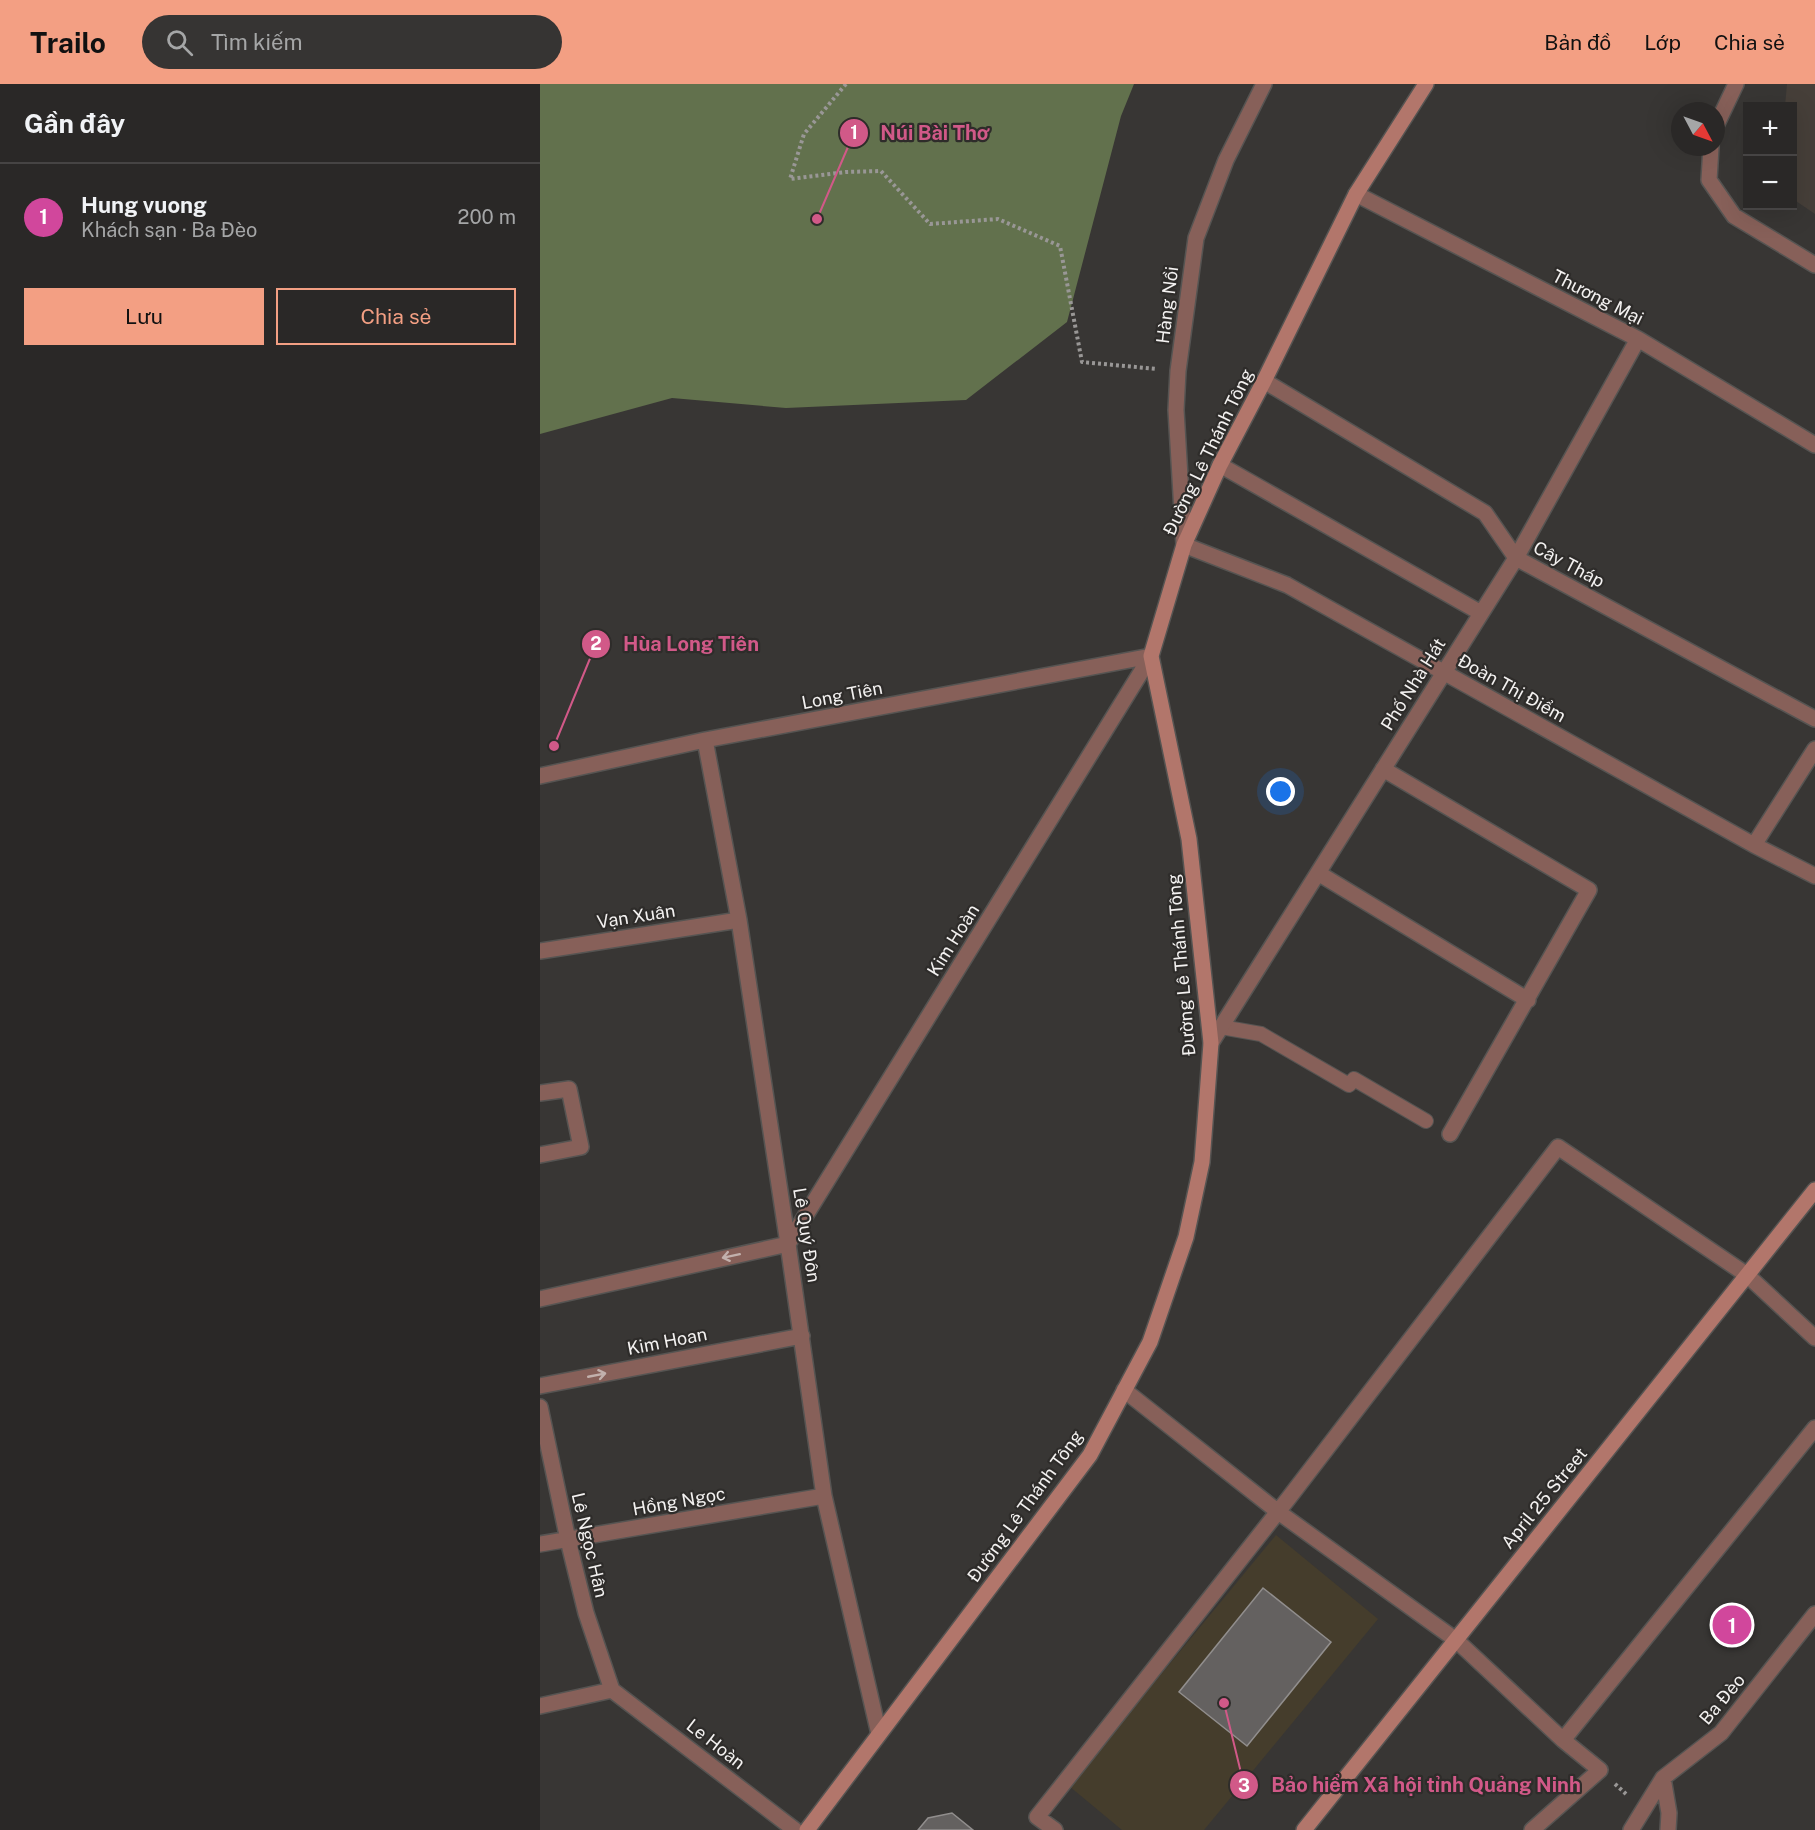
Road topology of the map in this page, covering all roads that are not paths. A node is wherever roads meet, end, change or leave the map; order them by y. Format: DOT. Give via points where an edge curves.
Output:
graph roads {
  1 [pos="1264,84"];
  2 [pos="1426,84"];
  3 [pos="1736,84"];
  4 [pos="1725,107"];
  5 [pos="1710,156"];
  6 [pos="1356,194"];
  7 [pos="1815,266"];
  8 [pos="1638,339"];
  9 [pos="1264,381"];
  10 [pos="1815,445"];
  11 [pos="1220,465"];
  12 [pos="1184,545"];
  13 [pos="1516,558"];
  14 [pos="1481,613"];
  15 [pos="1151,656"];
  16 [pos="1444,672"];
  17 [pos="1815,719"];
  18 [pos="705,740"];
  19 [pos="1815,749"];
  20 [pos="1383,769"];
  21 [pos="540,776"];
  22 [pos="1754,845"];
  23 [pos="1318,873"];
  24 [pos="1815,876"];
  25 [pos="739,920"];
  26 [pos="540,951"];
  27 [pos="1528,1000"];
  28 [pos="1221,1027"];
  29 [pos="1211,1043"];
  30 [pos="540,1093"];
  31 [pos="1426,1120"];
  32 [pos="1450,1134"];
  33 [pos="540,1155"];
  34 [pos="1815,1190"];
  35 [pos="788,1244"];
  36 [pos="1747,1275"];
  37 [pos="540,1299"];
  38 [pos="802,1336"];
  39 [pos="1815,1338"];
  40 [pos="540,1386"];
  41 [pos="1124,1390"];
  42 [pos="540,1407"];
  43 [pos="1815,1428"];
  44 [pos="824,1496"];
  45 [pos="1277,1511"];
  46 [pos="568,1540"];
  47 [pos="540,1544"];
  48 [pos="1815,1614"];
  49 [pos="1456,1640"];
  50 [pos="612,1689"];
  51 [pos="540,1706"];
  52 [pos="879,1734"];
  53 [pos="1563,1740"];
  54 [pos="1663,1778"];
  55 [pos="795,1830"];
  56 [pos="807,1830"];
  57 [pos="1056,1830"];
  58 [pos="1304,1830"];
  59 [pos="1532,1830"];
  60 [pos="1631,1830"];
  61 [pos="1668,1830"];
  1 -- 12 [label="street, Hàng Nồi" via="1226,160 1196,238 1176,410"];
  2 -- 6 [label="street, Đường Lê Thánh Tông"];
  3 -- 4 [label="street"];
  5 -- 7 [label="street" via="1709,180 1734,216"];
  6 -- 8 [label="street, Thương Mại"];
  6 -- 9 [label="street, Đường Lê Thánh Tông"];
  8 -- 10 [label="street, Thương Mại"];
  8 -- 13 [label="street, Phố Nhà Hát"];
  9 -- 11 [label="street, Đường Lê Thánh Tông"];
  9 -- 13 [label="street, Cây Tháp" via="1485,513"];
  11 -- 12 [label="street, Đường Lê Thánh Tông"];
  11 -- 14 [label="street"];
  12 -- 15 [label="street, Đường Lê Thánh Tông"];
  12 -- 16 [label="street, Đoàn Thị Điểm" via="1287,585"];
  13 -- 14 [label="street, Phố Nhà Hát"];
  13 -- 17 [label="street, Cây Tháp"];
  14 -- 16 [label="street, Phố Nhà Hát"];
  15 -- 18 [label="street, Long Tiên"];
  15 -- 29 [label="street, Đường Lê Thánh Tông" via="1189,839"];
  15 -- 35 [label="street, Kim Hoàn"];
  16 -- 20 [label="street, Phố Nhà Hát"];
  16 -- 22 [label="street, Đoàn Thị Điểm"];
  18 -- 21 [label="street, Long Tiên"];
  18 -- 25 [label="street, Lê Quý Đôn"];
  19 -- 22 [label="street"];
  20 -- 23 [label="street, Phố Nhà Hát"];
  20 -- 27 [label="street" via="1589,890"];
  22 -- 24 [label="street, Đoàn Thị Điểm"];
  23 -- 27 [label="street"];
  23 -- 28 [label="street, Phố Nhà Hát"];
  25 -- 26 [label="street, Vạn Xuân"];
  25 -- 35 [label="street, Lê Quý Đôn"];
  27 -- 32 [label="street"];
  28 -- 29 [label="street, Phố Nhà Hát"];
  28 -- 31 [label="lane" via="1261,1034 1349,1085 1354,1079"];
  29 -- 41 [label="street, Đường Lê Thánh Tông" via="1202,1162 1186,1236 1150,1342"];
  30 -- 33 [label="street" via="569,1089 580,1148"];
  34 -- 36 [label="street, April 25 Street"];
  35 -- 37 [label="street, one-way"];
  35 -- 38 [label="street, Lê Quý Đôn"];
  36 -- 39 [label="street"];
  36 -- 45 [label="street" via="1558,1148"];
  36 -- 49 [label="street, April 25 Street"];
  40 -- 38 [label="street, Kim Hoan, one-way"];
  38 -- 44 [label="street, Lê Quý Đôn"];
  41 -- 45 [label="street"];
  41 -- 52 [label="street, Đường Lê Thánh Tông" via="1090,1455"];
  42 -- 46 [label="street, Lê Ngọc Hân"];
  43 -- 53 [label="street"];
  44 -- 46 [label="street, Hồng Ngọc"];
  44 -- 52 [label="street, Lê Quý Đôn"];
  45 -- 49 [label="street"];
  45 -- 57 [label="street" via="1036,1816"];
  46 -- 47 [label="street, Hồng Ngọc"];
  46 -- 50 [label="street, Lê Ngọc Hân" via="586,1613"];
  48 -- 54 [label="street, Ba Đèo" via="1720,1733"];
  49 -- 53 [label="street"];
  49 -- 58 [label="street, April 25 Street"];
  50 -- 51 [label="street"];
  50 -- 55 [label="street, Le Hoàn"];
  52 -- 56 [label="street, Đường Lê Thánh Tông"];
  53 -- 59 [label="street" via="1600,1770"];
  54 -- 60 [label="street, Ba Đèo"];
  54 -- 61 [label="street"];
}
